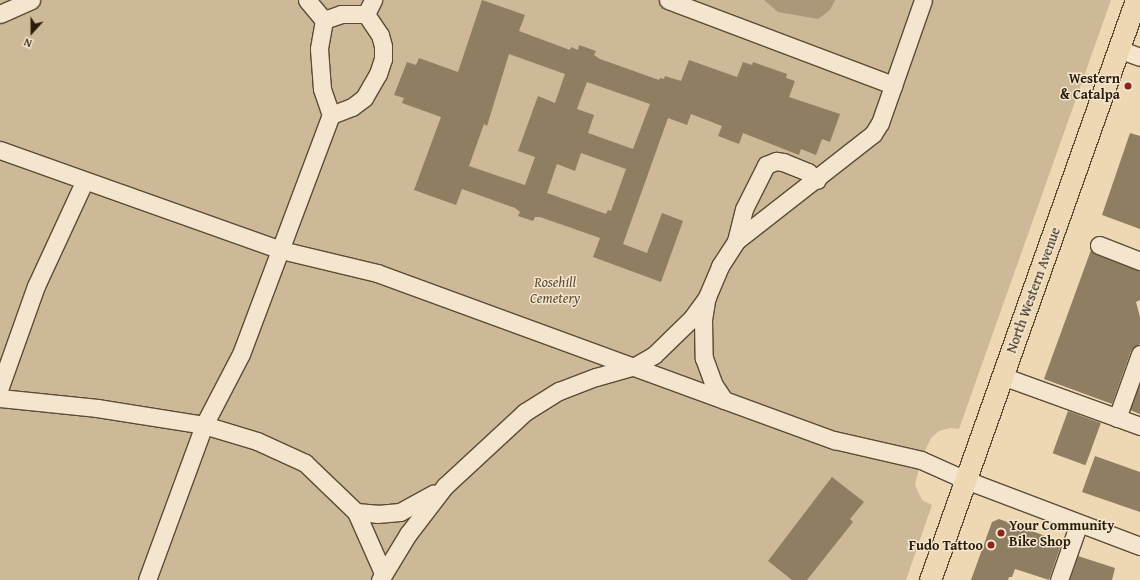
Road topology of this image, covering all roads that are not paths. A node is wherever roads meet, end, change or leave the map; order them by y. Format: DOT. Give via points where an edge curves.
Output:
graph roads {
  1 [pos="31,0"];
  2 [pos="307,0"];
  3 [pos="668,0"];
  4 [pos="923,0"];
  5 [pos="1136,0"];
  6 [pos="369,7"];
  7 [pos="0,14"];
  8 [pos="324,20"];
  9 [pos="1118,49"];
  10 [pos="1140,57"];
  11 [pos="893,85"];
  12 [pos="331,115"];
  13 [pos="0,150"];
  14 [pos="817,180"];
  15 [pos="84,182"];
  16 [pos="736,241"];
  17 [pos="1099,246"];
  18 [pos="281,250"];
  19 [pos="1140,261"];
  20 [pos="707,296"];
  21 [pos="1140,354"];
  22 [pos="635,366"];
  23 [pos="1002,376"];
  24 [pos="0,387"];
  25 [pos="0,398"];
  26 [pos="724,400"];
  27 [pos="1117,418"];
  28 [pos="204,425"];
  29 [pos="1140,426"];
  30 [pos="966,480"];
  31 [pos="445,486"];
  32 [pos="356,512"];
  33 [pos="1079,523"];
  34 [pos="1140,546"];
  35 [pos="381,576"];
  36 [pos="147,580"];
  37 [pos="930,580"];
  38 [pos="1059,580"];
  1 -- 7 [label="street"];
  2 -- 8 [label="street"];
  3 -- 11 [label="street"];
  4 -- 11 [label="street"];
  5 -- 9 [label="main road, North Western Avenue"];
  6 -- 8 [label="street"];
  6 -- 12 [label="street" via="380,35 383,59 364,98 352,107"];
  8 -- 12 [label="street" via="319,48 322,89"];
  9 -- 10 [label="street"];
  9 -- 23 [label="main road, North Western Avenue"];
  11 -- 14 [label="street" via="873,134"];
  12 -- 18 [label="street"];
  13 -- 15 [label="street"];
  14 -- 16 [label="street"];
  14 -- 16 [label="street" via="808,172 783,162 776,161 766,165 744,209"];
  15 -- 18 [label="street"];
  15 -- 24 [label="street" via="36,286"];
  16 -- 20 [label="street" via="720,266"];
  17 -- 19 [label="street"];
  18 -- 22 [label="street" via="377,273"];
  18 -- 28 [label="street" via="241,354"];
  20 -- 22 [label="street" via="692,318 667,344"];
  20 -- 26 [label="street" via="703,319 704,358 714,385"];
  21 -- 27 [label="street"];
  22 -- 26 [label="street"];
  22 -- 31 [label="street" via="596,376 560,391 525,412"];
  23 -- 27 [label="street"];
  23 -- 30 [label="main road, North Western Avenue"];
  25 -- 28 [label="street" via="97,408"];
  26 -- 30 [label="street" via="834,440 921,460"];
  27 -- 29 [label="street"];
  28 -- 32 [label="street" via="257,441 305,463"];
  28 -- 36 [label="street"];
  30 -- 33 [label="street"];
  30 -- 37 [label="main road, North Western Avenue"];
  31 -- 32 [label="street" via="416,506 400,512"];
  31 -- 35 [label="street" via="408,534"];
  32 -- 35 [label="street"];
  33 -- 34 [label="street"];
  33 -- 38 [label="street"];
}
